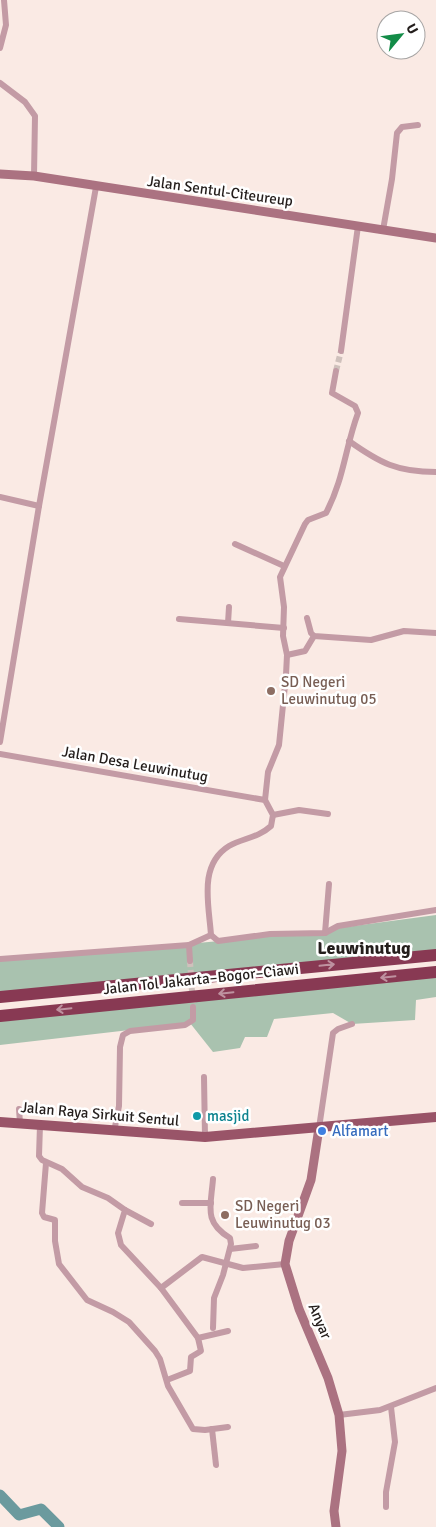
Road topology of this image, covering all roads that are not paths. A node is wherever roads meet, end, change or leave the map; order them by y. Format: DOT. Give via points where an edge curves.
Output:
graph roads {
  1 [pos="4,0"];
  2 [pos="0,48"];
  3 [pos="0,83"];
  4 [pos="418,125"];
  5 [pos="0,174"];
  6 [pos="34,176"];
  7 [pos="96,187"];
  8 [pos="358,226"];
  9 [pos="383,230"];
  10 [pos="436,238"];
  11 [pos="341,351"];
  12 [pos="336,371"];
  13 [pos="349,441"];
  14 [pos="436,472"];
  15 [pos="0,497"];
  16 [pos="39,506"];
  17 [pos="235,544"];
  18 [pos="284,566"];
  19 [pos="229,607"];
  20 [pos="307,618"];
  21 [pos="179,619"];
  22 [pos="228,623"];
  23 [pos="284,628"];
  24 [pos="436,633"];
  25 [pos="312,634"];
  26 [pos="287,655"];
  27 [pos="0,742"];
  28 [pos="0,754"];
  29 [pos="265,800"];
  30 [pos="328,814"];
  31 [pos="273,815"];
  32 [pos="329,884"];
  33 [pos="436,910"];
  34 [pos="325,934"];
  35 [pos="211,935"];
  36 [pos="189,945"];
  37 [pos="436,955"];
  38 [pos="0,959"];
  39 [pos="190,961"];
  40 [pos="436,972"];
  41 [pos="0,997"];
  42 [pos="193,1007"];
  43 [pos="0,1016"];
  44 [pos="352,1024"];
  45 [pos="204,1076"];
  46 [pos="19,1109"];
  47 [pos="436,1117"];
  48 [pos="0,1122"];
  49 [pos="20,1123"];
  50 [pos="40,1125"];
  51 [pos="319,1128"];
  52 [pos="114,1132"];
  53 [pos="205,1137"];
  54 [pos="46,1163"];
  55 [pos="214,1179"];
  56 [pos="211,1202"];
  57 [pos="182,1203"];
  58 [pos="125,1210"];
  59 [pos="151,1224"];
  60 [pos="256,1246"];
  61 [pos="230,1249"];
  62 [pos="227,1264"];
  63 [pos="285,1264"];
  64 [pos="161,1288"];
  65 [pos="213,1328"];
  66 [pos="228,1331"];
  67 [pos="198,1338"];
  68 [pos="167,1380"];
  69 [pos="436,1388"];
  70 [pos="391,1407"];
  71 [pos="339,1415"];
  72 [pos="228,1427"];
  73 [pos="212,1429"];
  74 [pos="216,1465"];
  75 [pos="386,1507"];
  76 [pos="336,1527"];
  1 -- 2 [label="street" via="6,25"];
  3 -- 6 [label="street" via="25,102 34,116"];
  4 -- 9 [label="street" via="402,127 397,133"];
  5 -- 6 [label="street, Jalan Sentul-Citeureup"];
  6 -- 7 [label="street, Jalan Sentul-Citeureup"];
  7 -- 8 [label="street, Jalan Sentul-Citeureup"];
  7 -- 16 [label="street"];
  8 -- 9 [label="street, Jalan Sentul-Citeureup"];
  8 -- 11 [label="street"];
  9 -- 10 [label="street, Jalan Sentul-Citeureup"];
  12 -- 13 [label="street" via="332,393 355,406 358,413"];
  13 -- 14 [label="street" via="384,464 403,471"];
  13 -- 18 [label="street" via="341,480 329,507 322,516 308,520"];
  15 -- 16 [label="street"];
  16 -- 27 [label="street"];
  17 -- 18 [label="street"];
  18 -- 23 [label="street" via="280,578"];
  19 -- 22 [label="street"];
  20 -- 25 [label="street"];
  21 -- 22 [label="street"];
  22 -- 23 [label="street"];
  23 -- 26 [label="street" via="283,644"];
  24 -- 25 [label="street" via="404,631 371,640"];
  25 -- 26 [label="street" via="305,651"];
  26 -- 29 [label="street" via="279,745 268,772"];
  28 -- 29 [label="street, Jalan Desa Leuwinutug"];
  29 -- 31 [label="street"];
  30 -- 31 [label="street" via="299,810"];
  31 -- 35 [label="street" via="267,830 229,846 210,866"];
  32 -- 34 [label="street"];
  33 -- 34 [label="street" via="338,926"];
  34 -- 35 [label="street" via="270,934 218,941"];
  35 -- 36 [label="street"];
  36 -- 38 [label="street"];
  36 -- 39 [label="street"];
  41 -- 37 [label="highway, Jalan Tol Jakarta–Bogor–Ciawi, one-way"];
  40 -- 43 [label="highway, Jalan Tol Jakarta–Bogor–Ciawi, one-way"];
  42 -- 52 [label="street" via="193,1020 185,1025 130,1030 123,1035 119,1106"];
  44 -- 51 [label="street" via="334,1033"];
  45 -- 53 [label="street"];
  46 -- 49 [label="street"];
  47 -- 51 [label="main road, Jalan Raya Sirkuit Sentul"];
  48 -- 49 [label="main road, Jalan Raya Sirkuit Sentul"];
  49 -- 50 [label="main road, Jalan Raya Sirkuit Sentul"];
  50 -- 52 [label="main road, Jalan Raya Sirkuit Sentul"];
  50 -- 54 [label="street" via="39,1156"];
  51 -- 53 [label="main road, Jalan Raya Sirkuit Sentul"];
  51 -- 63 [label="street, Anyar" via="311,1180 289,1241"];
  52 -- 53 [label="main road, Jalan Raya Sirkuit Sentul"];
  54 -- 58 [label="street"];
  54 -- 68 [label="street" via="42,1213 44,1217 55,1220 54,1241 59,1264 87,1300 129,1322 158,1354"];
  55 -- 56 [label="street"];
  56 -- 57 [label="street"];
  56 -- 61 [label="street" via="211,1219 216,1228 230,1238"];
  58 -- 59 [label="street"];
  58 -- 64 [label="street" via="118,1239"];
  60 -- 61 [label="street"];
  61 -- 62 [label="street"];
  62 -- 63 [label="street" via="243,1268"];
  62 -- 64 [label="street" via="202,1257"];
  62 -- 65 [label="street" via="214,1298"];
  63 -- 71 [label="street, Anyar"];
  64 -- 67 [label="street"];
  66 -- 67 [label="street"];
  67 -- 68 [label="street" via="201,1351 191,1357 190,1371"];
  68 -- 73 [label="street" via="170,1391 193,1429"];
  69 -- 70 [label="street"];
  70 -- 71 [label="street"];
  70 -- 75 [label="street" via="395,1442"];
  71 -- 76 [label="street, Anyar" via="342,1451 335,1502"];
  72 -- 73 [label="street"];
  73 -- 74 [label="street"];
}
